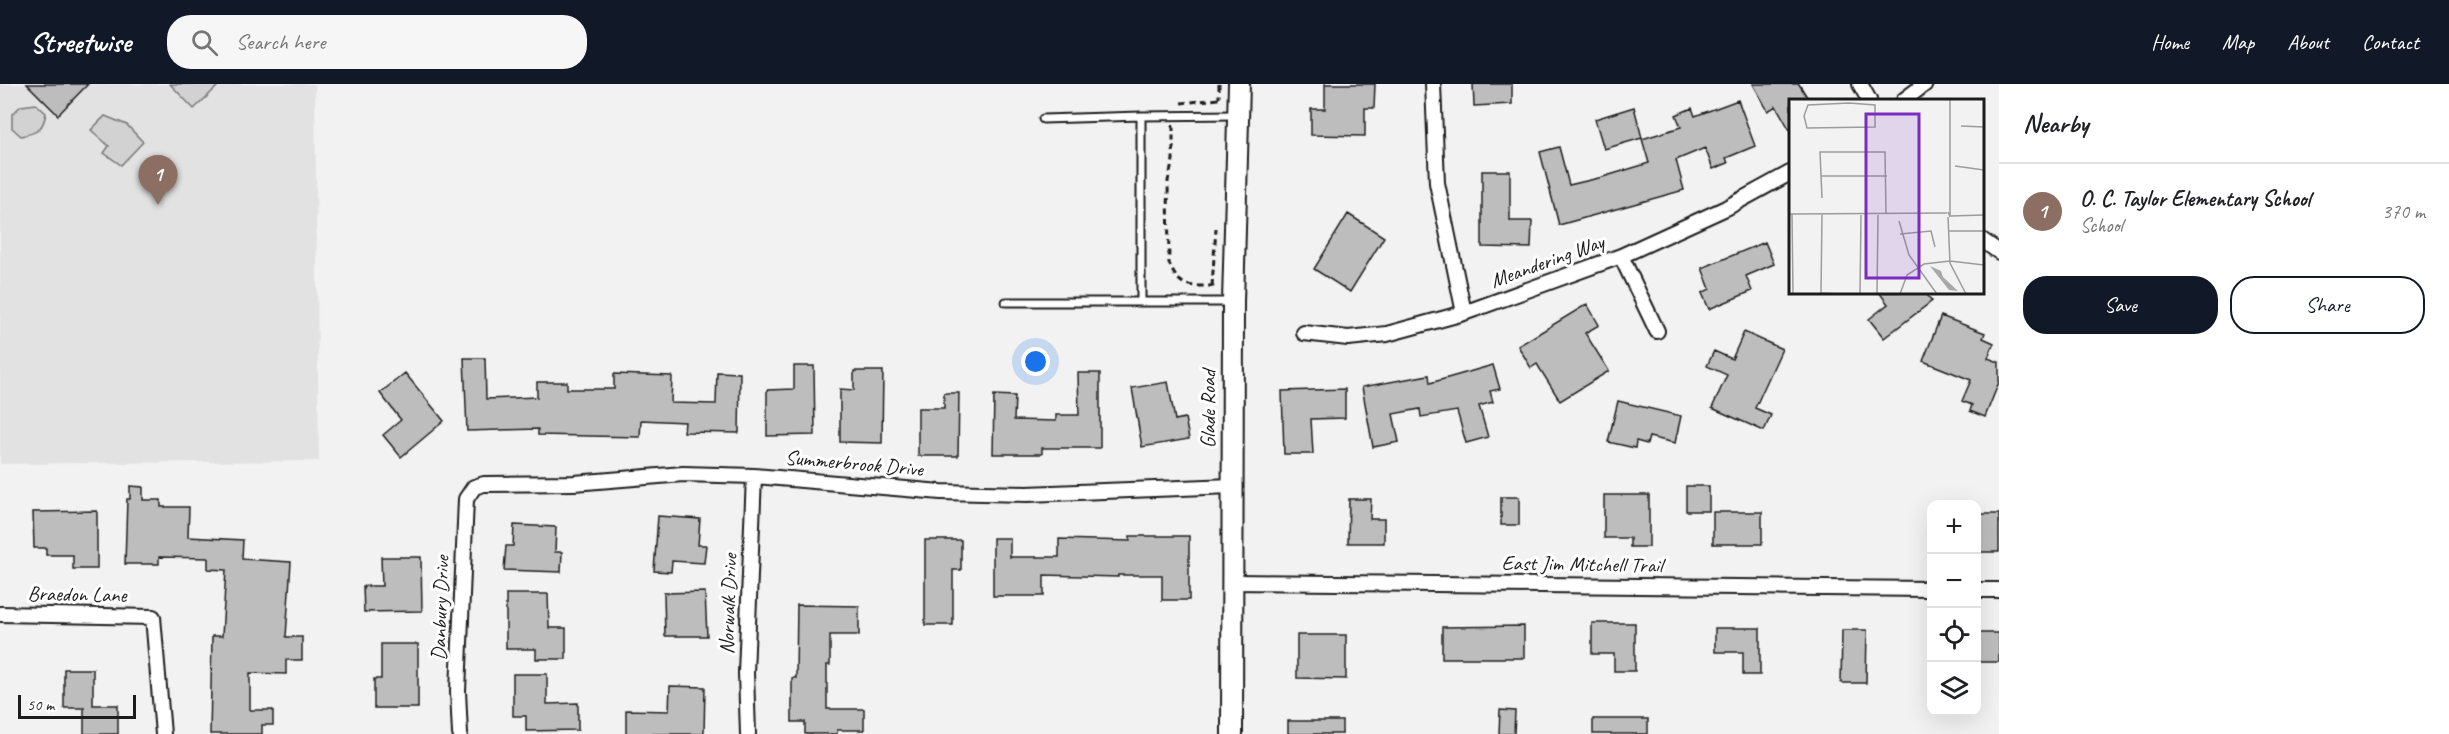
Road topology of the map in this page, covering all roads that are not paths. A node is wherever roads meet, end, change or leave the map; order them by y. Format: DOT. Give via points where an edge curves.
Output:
graph roads {
  1 [pos="1239,84"];
  2 [pos="1433,84"];
  3 [pos="1860,84"];
  4 [pos="1925,84"];
  5 [pos="1868,99"];
  6 [pos="1905,99"];
  7 [pos="1239,115"];
  8 [pos="1141,116"];
  9 [pos="1043,119"];
  10 [pos="1789,174"];
  11 [pos="1984,241"];
  12 [pos="1999,252"];
  13 [pos="1621,256"];
  14 [pos="1141,301"];
  15 [pos="1006,302"];
  16 [pos="1225,302"];
  17 [pos="1464,313"];
  18 [pos="1657,331"];
  19 [pos="1304,333"];
  20 [pos="754,476"];
  21 [pos="1232,486"];
  22 [pos="474,487"];
  23 [pos="1231,582"];
  24 [pos="1927,589"];
  25 [pos="1981,590"];
  26 [pos="1999,590"];
  27 [pos="0,614"];
  28 [pos="163,734"];
  29 [pos="460,734"];
  30 [pos="748,734"];
  31 [pos="1232,734"];
  1 -- 7 [label="main road, Glade Road"];
  2 -- 17 [label="street" via="1437,183"];
  3 -- 5 [label="street"];
  4 -- 6 [label="street"];
  7 -- 8 [label="lane"];
  7 -- 16 [label="main road, Glade Road"];
  8 -- 9 [label="lane"];
  8 -- 14 [label="lane"];
  10 -- 13 [label="street, Meandering Way"];
  11 -- 12 [label="street"];
  13 -- 17 [label="street, Meandering Way"];
  13 -- 18 [label="street"];
  14 -- 15 [label="lane"];
  14 -- 16 [label="lane"];
  16 -- 21 [label="main road, Glade Road"];
  17 -- 19 [label="street, Meandering Way" via="1387,334 1348,338"];
  20 -- 21 [label="street, Summerbrook Drive" via="940,492"];
  20 -- 22 [label="street, Summerbrook Drive" via="683,474"];
  20 -- 30 [label="street, Norwalk Drive" via="746,673"];
  21 -- 23 [label="main road, Glade Road"];
  22 -- 29 [label="street, Danbury Drive" via="466,499 458,691"];
  23 -- 24 [label="street, East Jim Mitchell Trail"];
  23 -- 31 [label="main road, Glade Road"];
  25 -- 26 [label="street"];
  27 -- 28 [label="street, Braedon Lane" via="153,617"];
}
